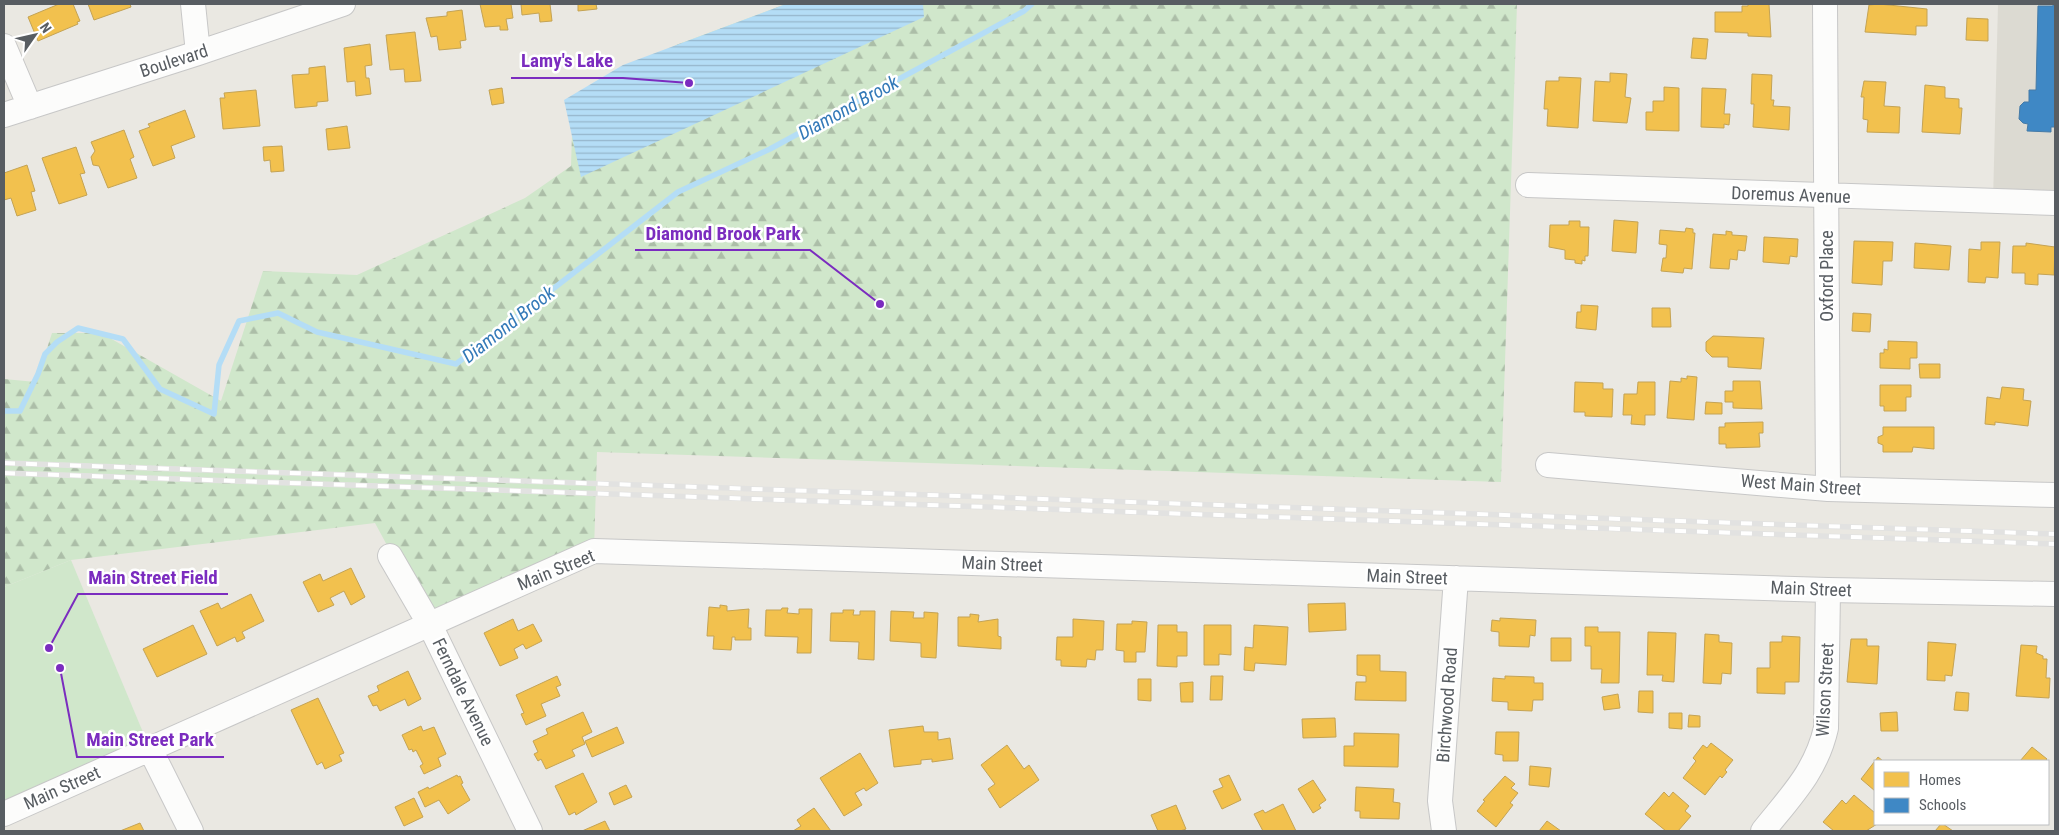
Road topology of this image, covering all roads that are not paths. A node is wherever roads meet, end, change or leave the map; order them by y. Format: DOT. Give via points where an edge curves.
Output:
graph roads {
  1 [pos="193,4"];
  2 [pos="343,4"];
  3 [pos="1825,4"];
  4 [pos="4,46"];
  5 [pos="198,53"];
  6 [pos="30,107"];
  7 [pos="4,115"];
  8 [pos="1528,185"];
  9 [pos="1826,196"];
  10 [pos="2055,204"];
  11 [pos="1548,465"];
  12 [pos="1828,489"];
  13 [pos="2055,495"];
  14 [pos="390,556"];
  15 [pos="1456,578"];
  16 [pos="1828,590"];
  17 [pos="2055,594"];
  18 [pos="430,625"];
  19 [pos="150,749"];
  20 [pos="4,814"];
  21 [pos="191,831"];
  22 [pos="530,831"];
  23 [pos="1444,831"];
  24 [pos="1763,831"];
  1 -- 5 [label="street"];
  2 -- 5 [label="street, Boulevard"];
  3 -- 9 [label="street, Oxford Place"];
  4 -- 6 [label="street"];
  5 -- 6 [label="street, Boulevard"];
  6 -- 7 [label="street, Boulevard"];
  8 -- 9 [label="street, Doremus Avenue"];
  9 -- 10 [label="street, Doremus Avenue"];
  9 -- 12 [label="street, Oxford Place"];
  11 -- 12 [label="street, West Main Street"];
  12 -- 13 [label="street, West Main Street"];
  14 -- 18 [label="street, Ferndale Avenue"];
  15 -- 16 [label="street, Main Street"];
  15 -- 18 [label="street, Main Street" via="594,551"];
  15 -- 23 [label="street, Birchwood Road" via="1440,801"];
  16 -- 17 [label="street, Main Street"];
  16 -- 24 [label="street, Wilson Street" via="1826,728 1821,749 1812,769"];
  18 -- 19 [label="street, Main Street"];
  18 -- 22 [label="street, Ferndale Avenue"];
  19 -- 20 [label="street, Main Street"];
  19 -- 21 [label="street"];
}
